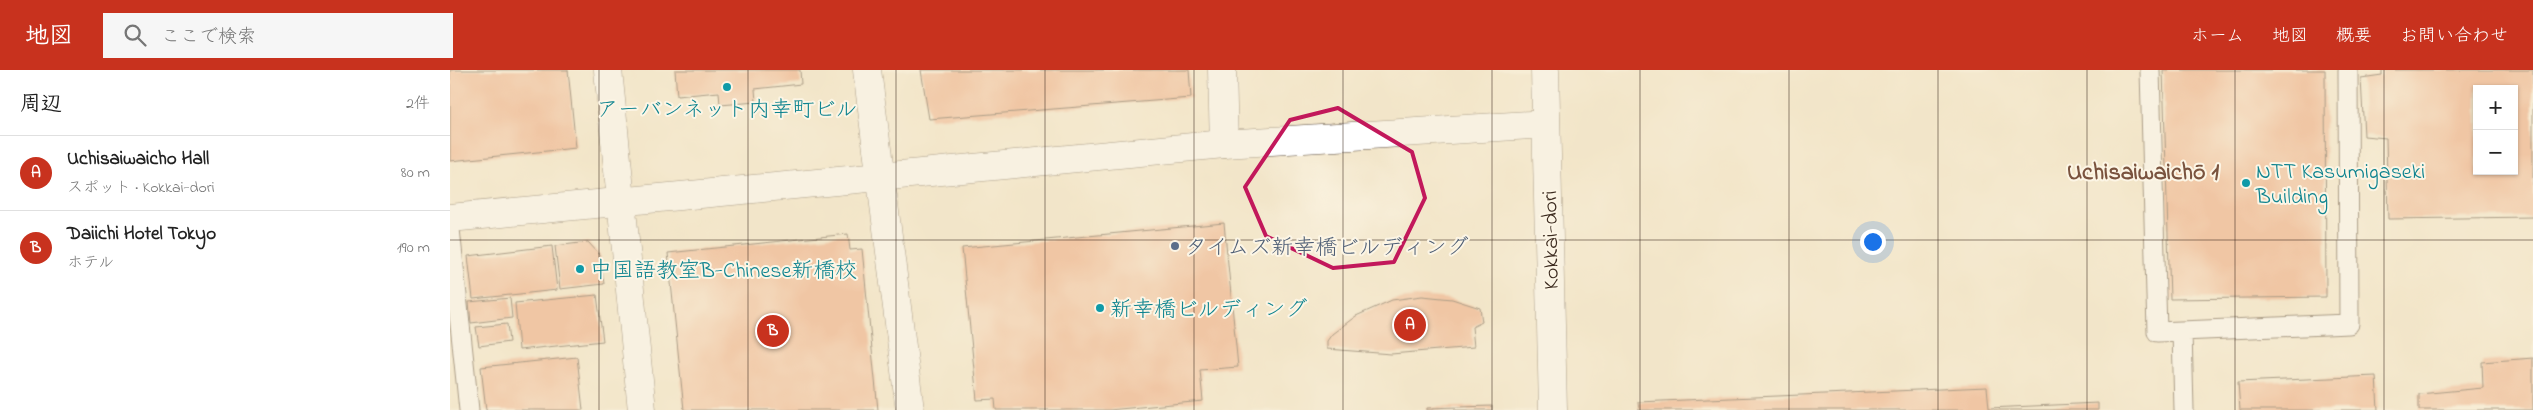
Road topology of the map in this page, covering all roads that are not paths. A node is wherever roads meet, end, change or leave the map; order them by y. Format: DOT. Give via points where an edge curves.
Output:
graph roads {
  1 [pos="608,70"];
  2 [pos="867,70"];
  3 [pos="1222,70"];
  4 [pos="1545,70"];
  5 [pos="2150,70"];
  6 [pos="2348,70"];
  7 [pos="1546,124"];
  8 [pos="1224,144"];
  9 [pos="880,176"];
  10 [pos="621,201"];
  11 [pos="450,218"];
  12 [pos="450,229"];
  13 [pos="2182,331"];
  14 [pos="469,410"];
  15 [pos="642,410"];
  16 [pos="910,410"];
  17 [pos="1553,410"];
  18 [pos="2184,410"];
  1 -- 10 [label="street"];
  2 -- 9 [label="street"];
  3 -- 8 [label="street"];
  4 -- 7 [label="street, Kokkai-dori"];
  5 -- 13 [label="lane" via="2157,332"];
  6 -- 13 [label="lane" via="2349,324"];
  7 -- 8 [label="street"];
  7 -- 17 [label="street, Kokkai-dori"];
  8 -- 9 [label="street"];
  9 -- 10 [label="street"];
  9 -- 16 [label="street"];
  10 -- 11 [label="street"];
  10 -- 15 [label="street"];
  12 -- 14 [label="lane"];
  13 -- 18 [label="lane"];
}
